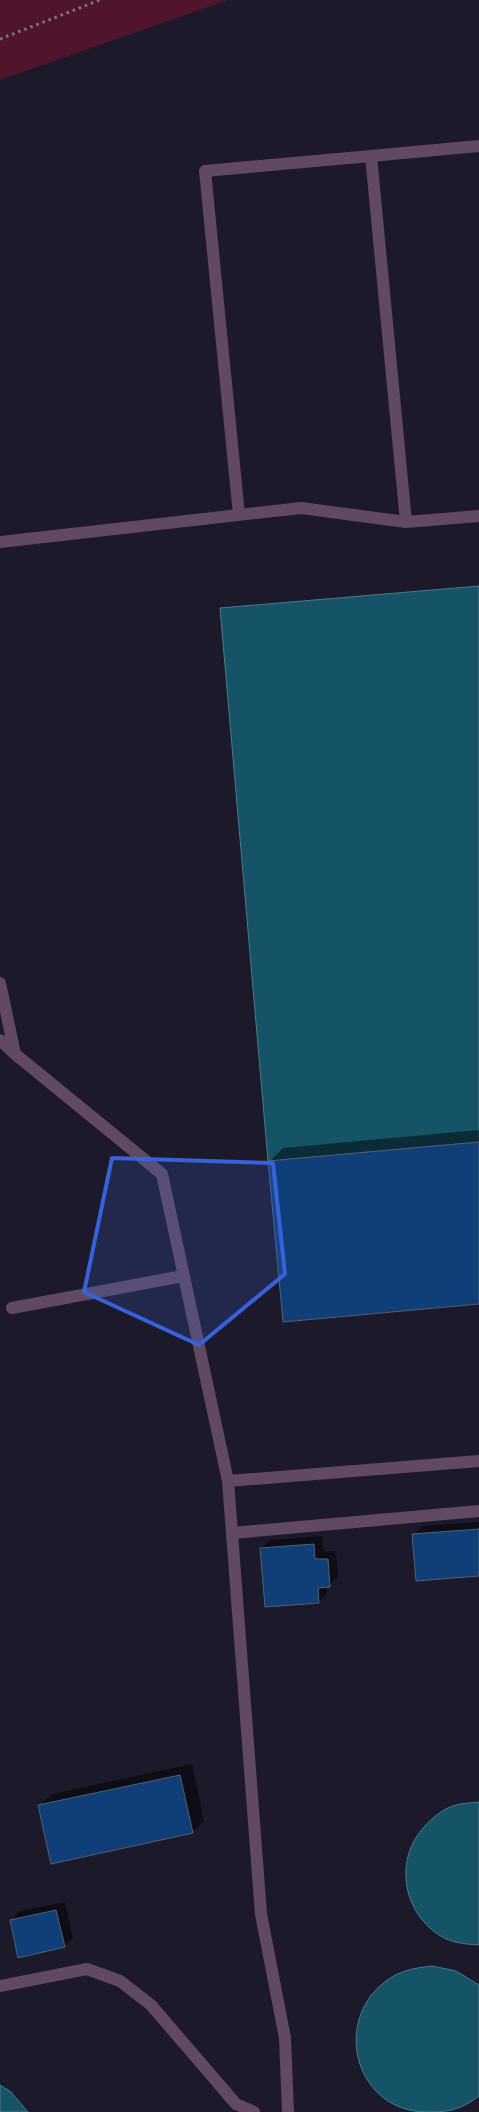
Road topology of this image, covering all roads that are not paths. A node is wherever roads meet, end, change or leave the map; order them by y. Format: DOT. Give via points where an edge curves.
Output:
graph roads {
  1 [pos="479,146"];
  2 [pos="371,156"];
  3 [pos="239,515"];
  4 [pos="479,516"];
  5 [pos="406,522"];
  6 [pos="0,542"];
  7 [pos="0,983"];
  8 [pos="0,1040"];
  9 [pos="15,1054"];
  10 [pos="183,1276"];
  11 [pos="12,1308"];
  12 [pos="479,1461"];
  13 [pos="228,1481"];
  14 [pos="479,1511"];
  15 [pos="232,1532"];
  16 [pos="0,1986"];
  17 [pos="254,2112"];
  18 [pos="288,2112"];
  1 -- 2 [label="lane"];
  2 -- 3 [label="lane" via="205,172"];
  2 -- 5 [label="lane"];
  3 -- 5 [label="lane" via="302,508"];
  3 -- 6 [label="lane"];
  4 -- 5 [label="lane"];
  7 -- 9 [label="lane"];
  8 -- 9 [label="lane"];
  9 -- 10 [label="lane" via="162,1174"];
  10 -- 11 [label="lane"];
  10 -- 13 [label="lane"];
  12 -- 13 [label="lane"];
  13 -- 15 [label="lane"];
  14 -- 15 [label="lane"];
  15 -- 18 [label="lane" via="261,1914 285,2038"];
  16 -- 17 [label="lane" via="87,1969 120,1981 151,2005 236,2104"];
}
